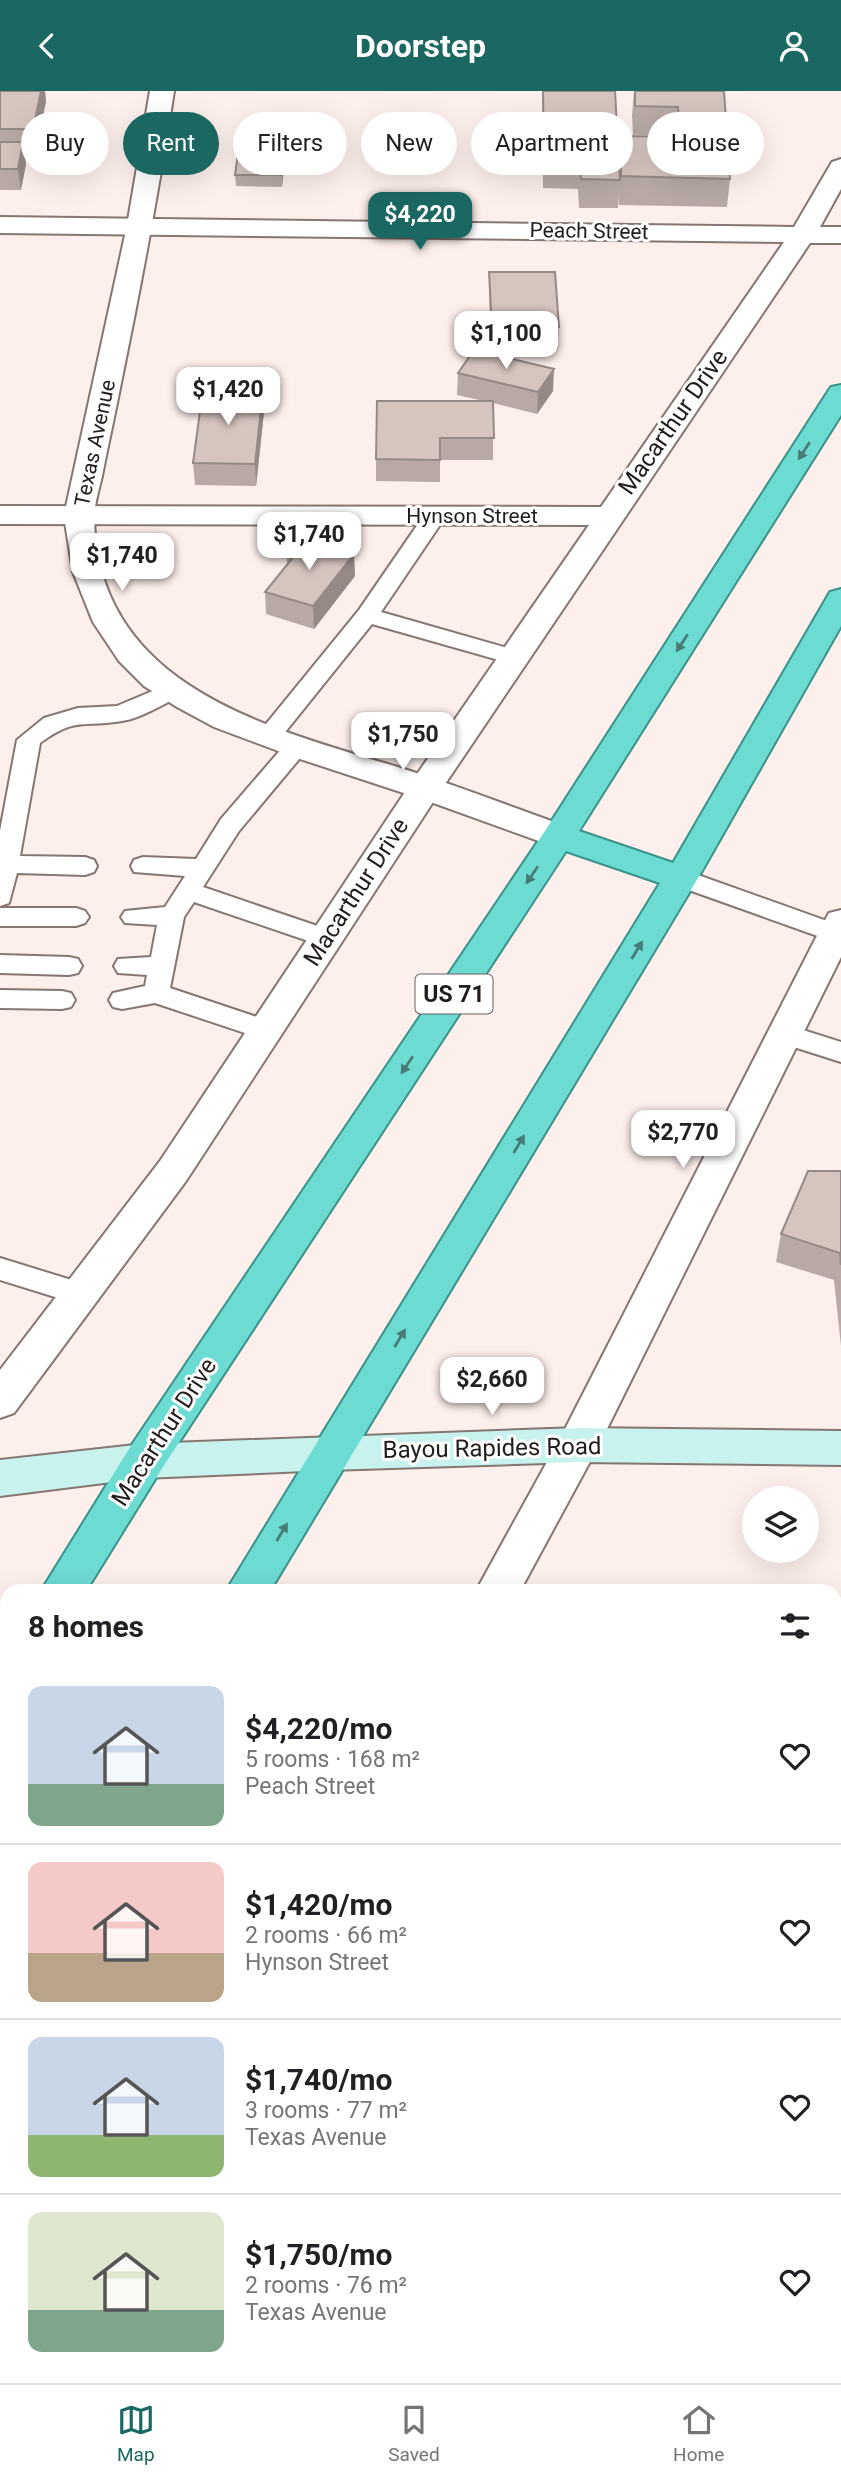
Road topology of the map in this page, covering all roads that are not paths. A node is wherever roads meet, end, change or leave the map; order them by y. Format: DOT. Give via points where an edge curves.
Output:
graph roads {
  1 [pos="162,91"];
  2 [pos="841,167"];
  3 [pos="0,225"];
  4 [pos="140,226"];
  5 [pos="803,233"];
  6 [pos="841,235"];
  7 [pos="841,393"];
  8 [pos="0,516"];
  9 [pos="79,516"];
  10 [pos="435,516"];
  11 [pos="608,516"];
  12 [pos="841,599"];
  13 [pos="367,615"];
  14 [pos="513,657"];
  15 [pos="174,690"];
  16 [pos="284,741"];
  17 [pos="425,787"];
  18 [pos="559,836"];
  19 [pos="6,864"];
  20 [pos="85,866"];
  21 [pos="143,866"];
  22 [pos="203,867"];
  23 [pos="681,878"];
  24 [pos="188,891"];
  25 [pos="0,897"];
  26 [pos="172,916"];
  27 [pos="0,917"];
  28 [pos="76,917"];
  29 [pos="134,918"];
  30 [pos="838,927"];
  31 [pos="326,938"];
  32 [pos="0,964"];
  33 [pos="69,966"];
  34 [pos="127,966"];
  35 [pos="162,967"];
  36 [pos="156,993"];
  37 [pos="0,999"];
  38 [pos="62,1000"];
  39 [pos="122,1000"];
  40 [pos="265,1030"];
  41 [pos="784,1034"];
  42 [pos="841,1052"];
  43 [pos="0,1269"];
  44 [pos="81,1294"];
  45 [pos="0,1401"];
  46 [pos="578,1445"];
  47 [pos="841,1448"];
  48 [pos="329,1453"];
  49 [pos="144,1461"];
  50 [pos="0,1478"];
  51 [pos="66,1584"];
  52 [pos="251,1584"];
  53 [pos="501,1584"];
  1 -- 4 [label="street, Texas Avenue"];
  2 -- 5 [label="street, Macarthur Drive"];
  3 -- 4 [label="street, Peach Street"];
  4 -- 5 [label="street, Peach Street"];
  4 -- 9 [label="street, Texas Avenue"];
  5 -- 6 [label="street, Peach Street"];
  5 -- 11 [label="street, Macarthur Drive"];
  7 -- 18 [label="highway, Macarthur Drive / US 71, one-way"];
  8 -- 9 [label="street, Hynson Street"];
  9 -- 10 [label="street, Hynson Street"];
  9 -- 15 [label="street, Texas Avenue" via="82,549 104,618 132,656"];
  10 -- 11 [label="street, Hynson Street"];
  10 -- 13 [label="lane"];
  11 -- 14 [label="street, Macarthur Drive"];
  12 -- 23 [label="highway"];
  13 -- 14 [label="lane"];
  13 -- 16 [label="lane"];
  14 -- 17 [label="street, Macarthur Drive"];
  15 -- 16 [label="street, Texas Avenue" via="200,706"];
  15 -- 19 [label="lane" via="121,714 78,716 52,723 29,740"];
  16 -- 17 [label="street, Texas Avenue"];
  16 -- 22 [label="lane"];
  17 -- 18 [label="street, Texas Avenue"];
  17 -- 31 [label="street, Macarthur Drive"];
  18 -- 23 [label="highway"];
  18 -- 49 [label="highway, Macarthur Drive / US 71, one-way"];
  19 -- 20 [label="lane"];
  19 -- 25 [label="lane"];
  21 -- 22 [label="lane"];
  22 -- 24 [label="lane"];
  23 -- 30 [label="lane"];
  48 -- 23 [label="highway, one-way"];
  24 -- 26 [label="lane"];
  24 -- 31 [label="lane"];
  26 -- 29 [label="lane"];
  26 -- 35 [label="lane"];
  27 -- 28 [label="lane"];
  30 -- 41 [label="street"];
  31 -- 40 [label="street, Macarthur Drive"];
  32 -- 33 [label="lane"];
  34 -- 35 [label="lane"];
  35 -- 36 [label="lane"];
  36 -- 39 [label="lane"];
  36 -- 40 [label="lane"];
  37 -- 38 [label="lane"];
  40 -- 44 [label="street, Macarthur Drive" via="173,1171"];
  41 -- 42 [label="lane"];
  41 -- 46 [label="street"];
  43 -- 44 [label="lane"];
  44 -- 45 [label="street, Macarthur Drive"];
  46 -- 47 [label="main road, Bayou Rapides Road"];
  46 -- 48 [label="main road, Bayou Rapides Road"];
  46 -- 53 [label="street"];
  48 -- 49 [label="main road, Bayou Rapides Road"];
  52 -- 48 [label="highway, one-way"];
  49 -- 50 [label="main road, Bayou Rapides Road"];
  49 -- 51 [label="highway, Macarthur Drive / US 71"];
}
